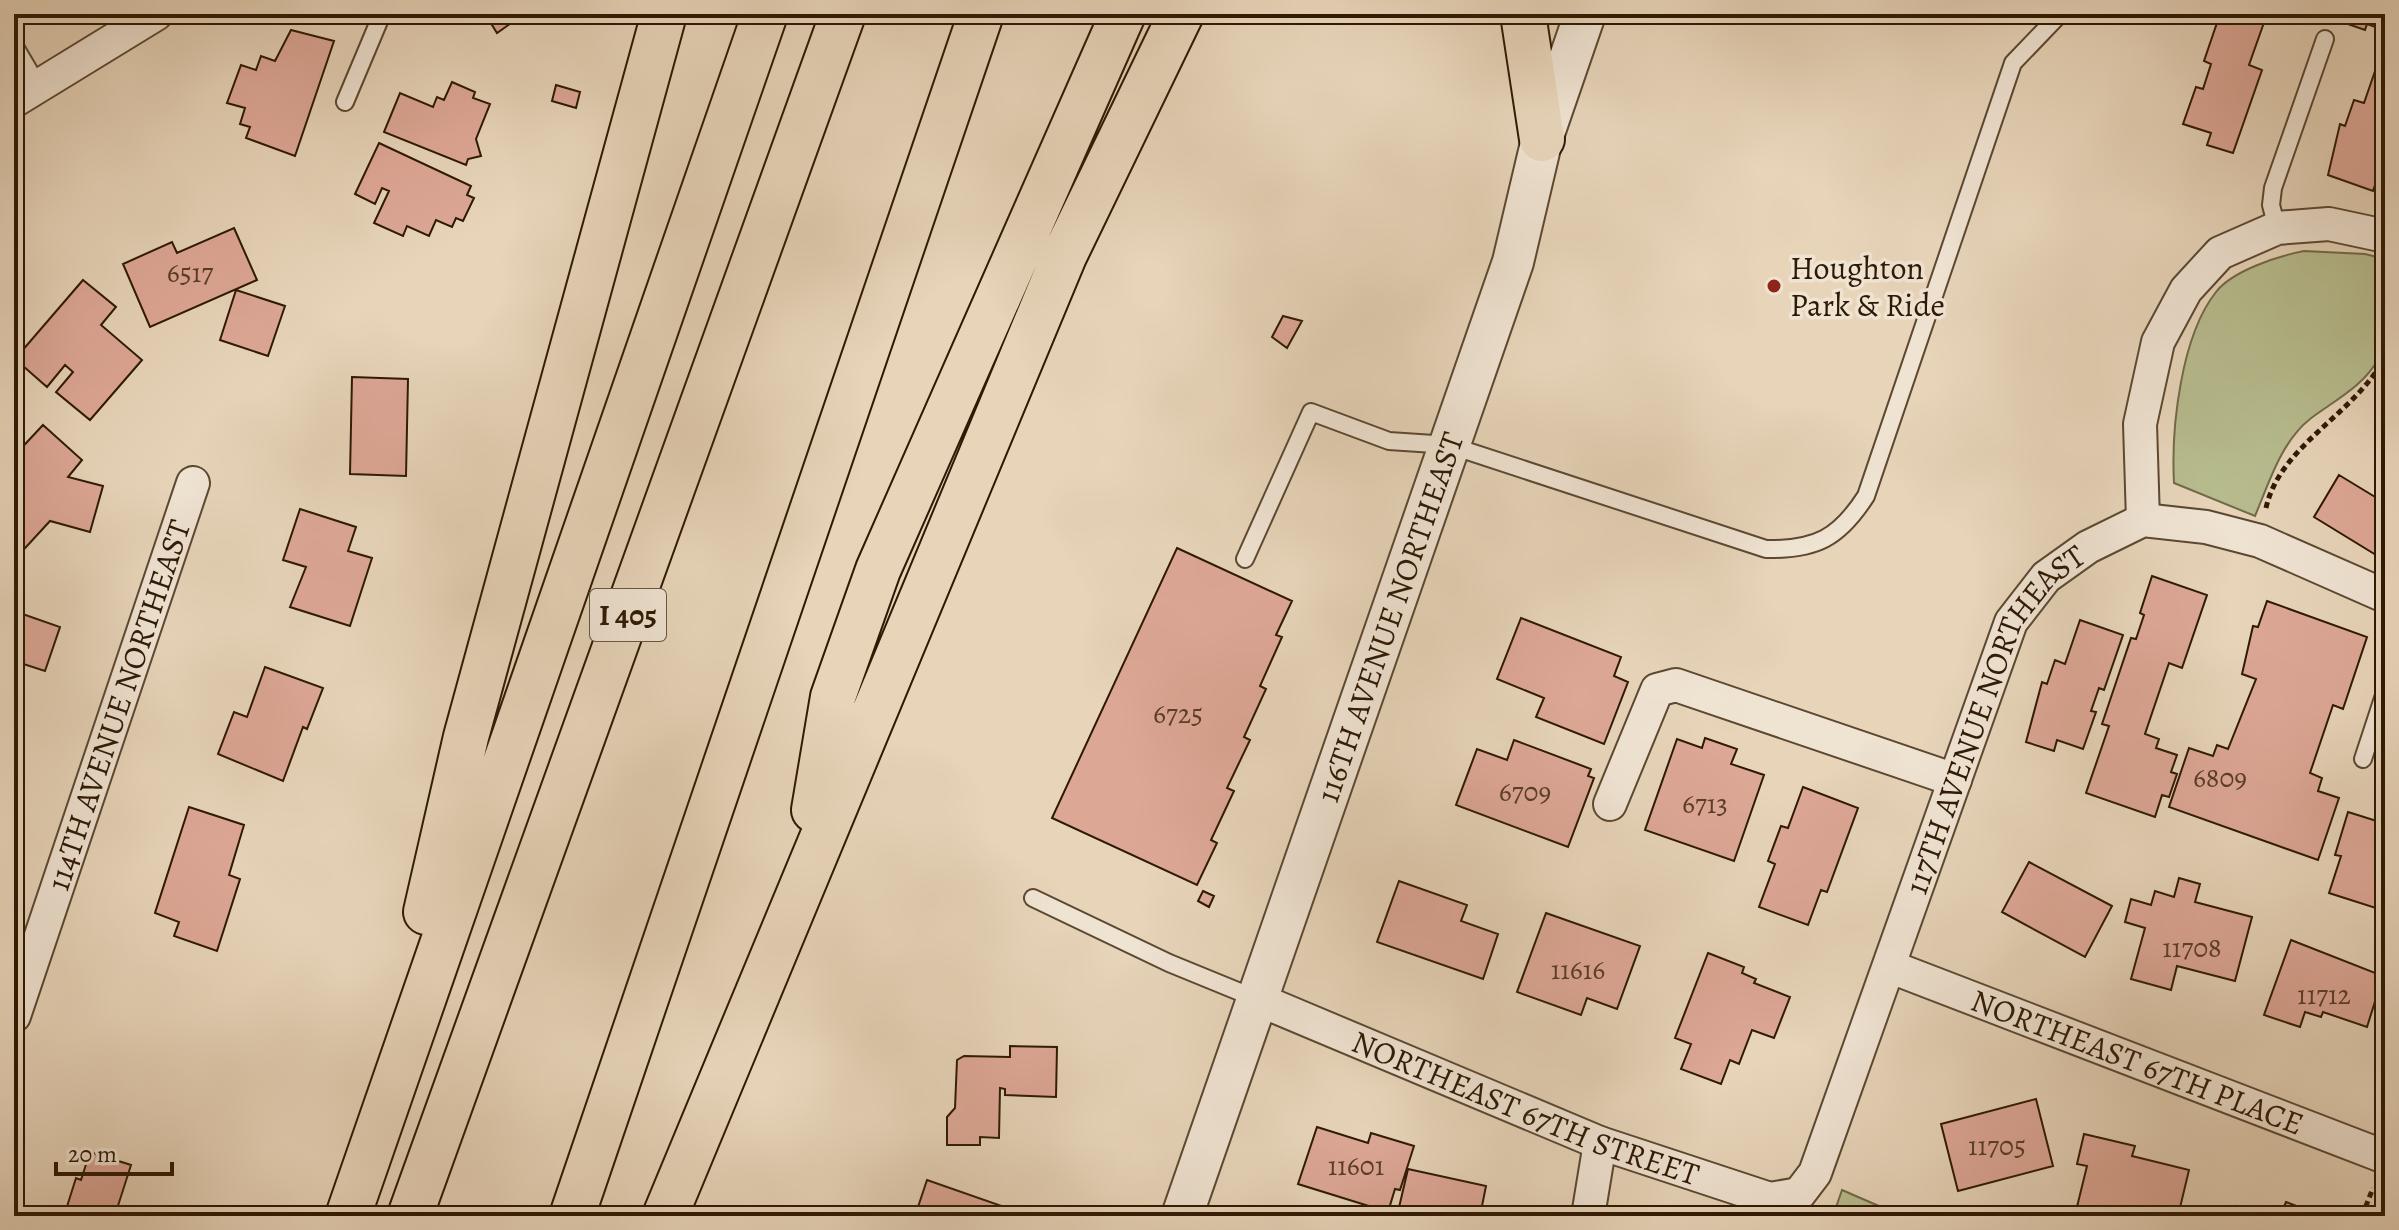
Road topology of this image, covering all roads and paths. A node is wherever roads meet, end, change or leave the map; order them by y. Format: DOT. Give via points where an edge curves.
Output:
graph roads {
  1 [pos="156,14"];
  2 [pos="382,14"];
  3 [pos="664,14"];
  4 [pos="765,14"];
  5 [pos="843,14"];
  6 [pos="981,14"];
  7 [pos="1123,14"];
  8 [pos="1181,14"];
  9 [pos="1523,14"];
  10 [pos="1585,14"];
  11 [pos="2060,14"];
  12 [pos="2325,39"];
  13 [pos="14,45"];
  14 [pos="26,94"];
  15 [pos="345,102"];
  16 [pos="1542,139"];
  17 [pos="2277,228"];
  18 [pos="2385,236"];
  19 [pos="2385,356"];
  20 [pos="1449,445"];
  21 [pos="193,483"];
  22 [pos="2264,518"];
  23 [pos="2143,520"];
  24 [pos="1245,559"];
  25 [pos="2385,596"];
  26 [pos="2385,692"];
  27 [pos="2363,759"];
  28 [pos="1955,780"];
  29 [pos="1610,804"];
  30 [pos="801,887"];
  31 [pos="1033,898"];
  32 [pos="1891,967"];
  33 [pos="1257,999"];
  34 [pos="14,1016"];
  35 [pos="1600,1143"];
  36 [pos="2385,1157"];
  37 [pos="1799,1194"];
  38 [pos="354,1196"];
  39 [pos="410,1216"];
  40 [pos="572,1216"];
  41 [pos="665,1216"];
  42 [pos="1182,1216"];
  43 [pos="1588,1216"];
  1 -- 14 [label="street"];
  2 -- 15 [label="lane"];
  3 -- 38 [label="highway" via="466,737"];
  4 -- 38 [label="highway"];
  5 -- 39 [label="highway, I 405"];
  6 -- 40 [label="highway"];
  7 -- 30 [label="highway" via="878,570 833,697"];
  8 -- 30 [label="highway" via="1064,256"];
  9 -- 16 [label="highway"];
  10 -- 16 [label="street, 116TH AVENUE NORTHEAST"];
  11 -- 20 [label="lane" via="2013,63 1866,496 1849,521 1825,540 1796,549 1766,549"];
  12 -- 17 [label="lane" via="2273,188"];
  13 -- 14 [label="lane"];
  16 -- 20 [label="street, 116TH AVENUE NORTHEAST" via="1513,262"];
  17 -- 18 [label="street" via="2329,224"];
  17 -- 23 [label="street" via="2220,253 2186,290 2158,342 2140,424"];
  19 -- 22 [label="path" via="2340,412 2299,451 2269,495"];
  20 -- 24 [label="lane" via="1389,441 1311,412"];
  20 -- 33 [label="street, 116TH AVENUE NORTHEAST"];
  21 -- 34 [label="street, 114TH AVENUE NORTHEAST"];
  23 -- 25 [label="street" via="2206,527 2260,541"];
  23 -- 28 [label="street, 117TH AVENUE NORTHEAST" via="2088,547 2046,577 2011,622"];
  26 -- 27 [label="lane"];
  28 -- 29 [label="street" via="1676,685 1657,690"];
  28 -- 32 [label="street, 117TH AVENUE NORTHEAST"];
  30 -- 41 [label="highway"];
  31 -- 33 [label="lane"];
  32 -- 36 [label="street, NORTHEAST 67TH PLACE"];
  32 -- 37 [label="street, 117TH AVENUE NORTHEAST" via="1815,1173"];
  33 -- 35 [label="street, NORTHEAST 67TH STREET"];
  33 -- 42 [label="street, 116TH AVENUE NORTHEAST"];
  35 -- 37 [label="street, NORTHEAST 67TH STREET" via="1770,1199"];
  35 -- 43 [label="street"];
}
